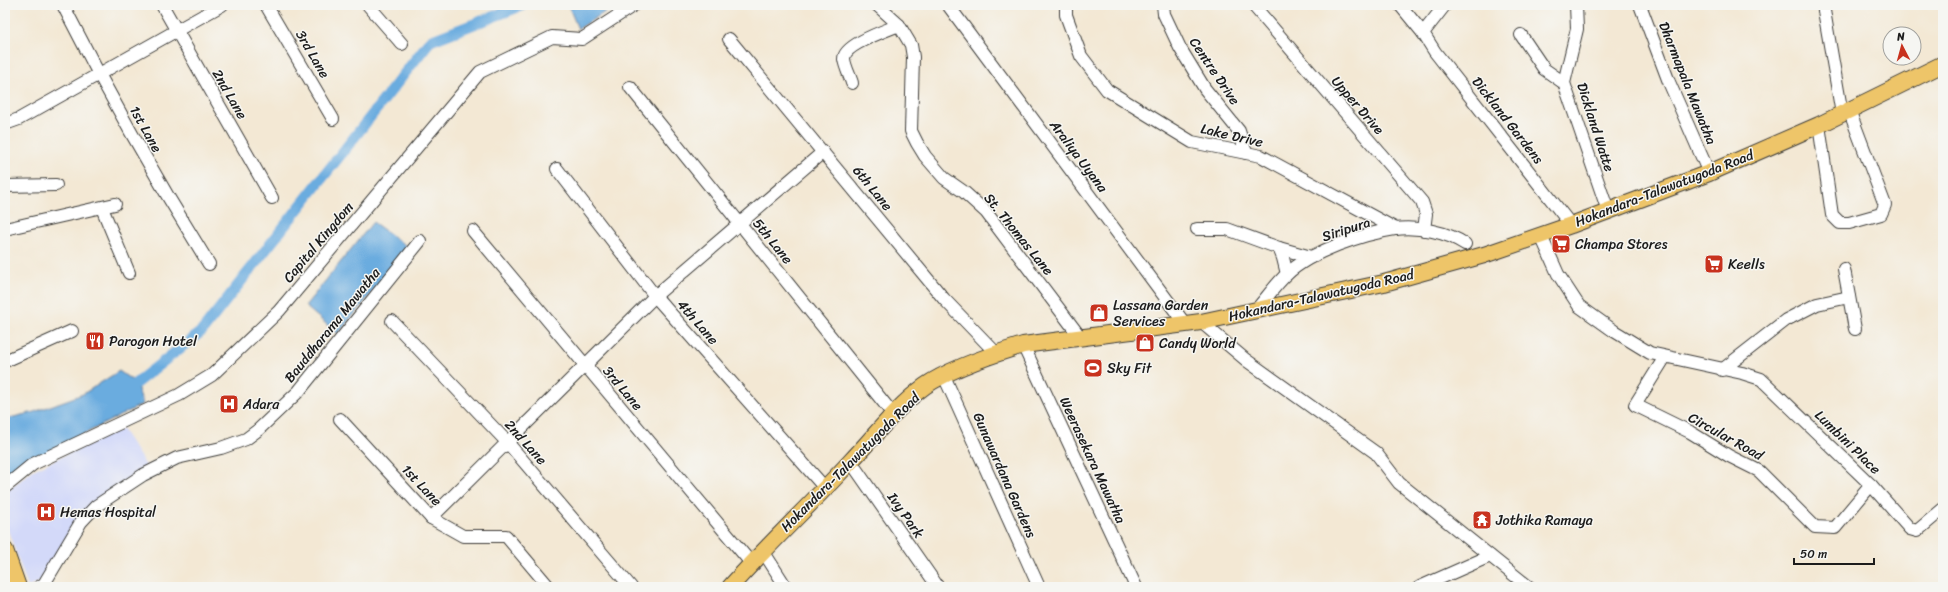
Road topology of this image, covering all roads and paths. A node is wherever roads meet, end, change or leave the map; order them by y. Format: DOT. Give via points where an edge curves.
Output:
graph roads {
  1 [pos="63,5"];
  2 [pos="162,5"];
  3 [pos="222,5"];
  4 [pos="266,5"];
  5 [pos="368,5"];
  6 [pos="634,5"];
  7 [pos="877,5"];
  8 [pos="948,5"];
  9 [pos="1066,5"];
  10 [pos="1163,5"];
  11 [pos="1253,5"];
  12 [pos="1400,5"];
  13 [pos="1445,5"];
  14 [pos="1576,5"];
  15 [pos="1640,5"];
  16 [pos="1823,5"];
  17 [pos="899,25"];
  18 [pos="176,31"];
  19 [pos="1422,33"];
  20 [pos="1521,35"];
  21 [pos="730,39"];
  22 [pos="402,44"];
  23 [pos="1943,64"];
  24 [pos="99,75"];
  25 [pos="852,83"];
  26 [pos="1564,83"];
  27 [pos="630,87"];
  28 [pos="1846,112"];
  29 [pos="333,119"];
  30 [pos="5,124"];
  31 [pos="1819,125"];
  32 [pos="823,152"];
  33 [pos="1246,153"];
  34 [pos="557,169"];
  35 [pos="1709,173"];
  36 [pos="56,185"];
  37 [pos="5,186"];
  38 [pos="272,198"];
  39 [pos="115,204"];
  40 [pos="102,208"];
  41 [pos="1608,211"];
  42 [pos="740,224"];
  43 [pos="1570,225"];
  44 [pos="1197,229"];
  45 [pos="1396,229"];
  46 [pos="5,230"];
  47 [pos="1424,230"];
  48 [pos="473,231"];
  49 [pos="1541,236"];
  50 [pos="420,241"];
  51 [pos="1465,244"];
  52 [pos="1279,248"];
  53 [pos="1311,257"];
  54 [pos="209,264"];
  55 [pos="1844,269"];
  56 [pos="129,273"];
  57 [pos="1287,274"];
  58 [pos="656,296"];
  59 [pos="1849,297"];
  60 [pos="1255,311"];
  61 [pos="392,321"];
  62 [pos="1201,322"];
  63 [pos="1185,324"];
  64 [pos="1856,329"];
  65 [pos="72,331"];
  66 [pos="1082,338"];
  67 [pos="1023,345"];
  68 [pos="996,353"];
  69 [pos="1665,357"];
  70 [pos="5,361"];
  71 [pos="585,367"];
  72 [pos="1722,370"];
  73 [pos="944,376"];
  74 [pos="893,414"];
  75 [pos="340,419"];
  76 [pos="507,442"];
  77 [pos="850,462"];
  78 [pos="1871,485"];
  79 [pos="5,487"];
  80 [pos="825,488"];
  81 [pos="1943,509"];
  82 [pos="431,518"];
  83 [pos="5,550"];
  84 [pos="762,551"];
  85 [pos="1490,556"];
  86 [pos="751,563"];
  87 [pos="18,587"];
  88 [pos="39,587"];
  89 [pos="549,587"];
  90 [pos="631,587"];
  91 [pos="730,587"];
  92 [pos="786,587"];
  93 [pos="937,587"];
  94 [pos="1038,587"];
  95 [pos="1136,587"];
  96 [pos="1420,587"];
  97 [pos="1528,587"];
  1 -- 24 [label="street, 1st Lane"];
  2 -- 18 [label="street, 2nd Lane"];
  3 -- 18 [label="street"];
  4 -- 29 [label="street, 3rd Lane"];
  5 -- 22 [label="street"];
  6 -- 79 [label="street, Capital Kingdom" via="582,39 552,37 480,72 279,311 212,375 179,395 33,464"];
  7 -- 17 [label="street, St. Thomas Lane"];
  8 -- 63 [label="street, Araliya Uyana"];
  9 -- 33 [label="street, Lake Drive" via="1066,15 1082,56 1107,90 1192,142"];
  10 -- 33 [label="street, Centre Drive" via="1164,14 1180,48 1205,89 1239,132"];
  11 -- 47 [label="street, Upper Drive" via="1422,202 1426,214"];
  12 -- 19 [label="street, Dickland Gardens"];
  13 -- 19 [label="street"];
  14 -- 26 [label="street, Dickland Watte" via="1577,29"];
  15 -- 35 [label="street, Dharmapala Mawatha" via="1669,82"];
  16 -- 28 [label="street"];
  17 -- 25 [label="street" via="851,47 845,54 844,59"];
  17 -- 66 [label="street, St. Thomas Lane" via="912,51 911,130 917,143 944,178 986,212"];
  18 -- 24 [label="street"];
  18 -- 38 [label="street, 2nd Lane"];
  19 -- 43 [label="street, Dickland Gardens"];
  20 -- 26 [label="street" via="1544,69"];
  21 -- 32 [label="street, 6th Lane"];
  23 -- 28 [label="main road, Hokandara-Talawatugoda Road"];
  24 -- 30 [label="street" via="19,119"];
  24 -- 54 [label="street, 1st Lane" via="165,193"];
  26 -- 41 [label="street, Dickland Watte"];
  27 -- 42 [label="street, 5th Lane"];
  28 -- 31 [label="main road, Hokandara-Talawatugoda Road"];
  28 -- 31 [label="street" via="1885,205 1881,214 1840,223 1832,216"];
  31 -- 35 [label="main road, Hokandara-Talawatugoda Road"];
  32 -- 42 [label="street"];
  32 -- 68 [label="street, 6th Lane" via="944,299"];
  33 -- 45 [label="street, Lake Drive" via="1261,156"];
  34 -- 58 [label="street, 4th Lane"];
  35 -- 41 [label="main road, Hokandara-Talawatugoda Road"];
  36 -- 37 [label="street"];
  39 -- 40 [label="street"];
  40 -- 46 [label="street"];
  40 -- 56 [label="street"];
  41 -- 43 [label="main road, Hokandara-Talawatugoda Road"];
  42 -- 58 [label="street"];
  42 -- 74 [label="street, 5th Lane"];
  43 -- 49 [label="main road, Hokandara-Talawatugoda Road"];
  44 -- 52 [label="street" via="1227,229"];
  45 -- 47 [label="street, Siripura"];
  45 -- 53 [label="street, Siripura" via="1343,242"];
  47 -- 51 [label="street, Siripura" via="1455,237"];
  48 -- 71 [label="street, 3rd Lane"];
  49 -- 60 [label="main road, Hokandara-Talawatugoda Road" via="1384,283"];
  49 -- 69 [label="street, Lumbini Place" via="1558,274 1579,306 1614,331 1650,352"];
  50 -- 88 [label="street, Bauddharama Mawatha" via="299,391 258,430 221,448 177,458 143,474 96,506 81,522 44,584"];
  52 -- 53 [label="street"];
  52 -- 57 [label="street"];
  53 -- 57 [label="street, Siripura"];
  55 -- 59 [label="street"];
  57 -- 60 [label="street, Siripura"];
  58 -- 71 [label="street"];
  58 -- 80 [label="street, 4th Lane"];
  59 -- 64 [label="street"];
  59 -- 72 [label="street" via="1817,304 1786,320"];
  60 -- 62 [label="main road, Hokandara-Talawatugoda Road"];
  61 -- 76 [label="street, 2nd Lane"];
  62 -- 63 [label="main road, Hokandara-Talawatugoda Road"];
  62 -- 85 [label="street" via="1246,360 1376,453 1399,483"];
  63 -- 66 [label="main road, Hokandara-Talawatugoda Road"];
  65 -- 70 [label="street"];
  66 -- 67 [label="main road, Hokandara-Talawatugoda Road"];
  67 -- 68 [label="main road, Hokandara-Talawatugoda Road"];
  67 -- 95 [label="street, Weerasekara Mawatha"];
  68 -- 73 [label="main road, Hokandara-Talawatugoda Road"];
  69 -- 72 [label="street, Lumbini Place"];
  69 -- 78 [label="street, Circular Road" via="1635,405 1690,432 1759,471 1815,527 1835,528"];
  71 -- 76 [label="street"];
  71 -- 86 [label="street, 3rd Lane"];
  72 -- 78 [label="street, Lumbini Place" via="1761,379"];
  73 -- 74 [label="main road, Hokandara-Talawatugoda Road" via="925,386"];
  73 -- 94 [label="street, Gunawardana Gardens"];
  74 -- 77 [label="main road, Hokandara-Talawatugoda Road"];
  75 -- 82 [label="street, 1st Lane"];
  76 -- 82 [label="street"];
  76 -- 90 [label="street, 2nd Lane"];
  77 -- 80 [label="main road, Hokandara-Talawatugoda Road"];
  77 -- 93 [label="street, Ivy Park"];
  78 -- 81 [label="street, Lumbini Place" via="1910,529 1917,532"];
  80 -- 84 [label="main road, Hokandara-Talawatugoda Road"];
  82 -- 89 [label="street, 1st Lane" via="463,536 506,536"];
  83 -- 87 [label="main road"];
  84 -- 86 [label="main road, Hokandara-Talawatugoda Road"];
  84 -- 92 [label="street"];
  85 -- 96 [label="street"];
  85 -- 97 [label="street"];
  86 -- 91 [label="main road, Hokandara-Talawatugoda Road"];
}
